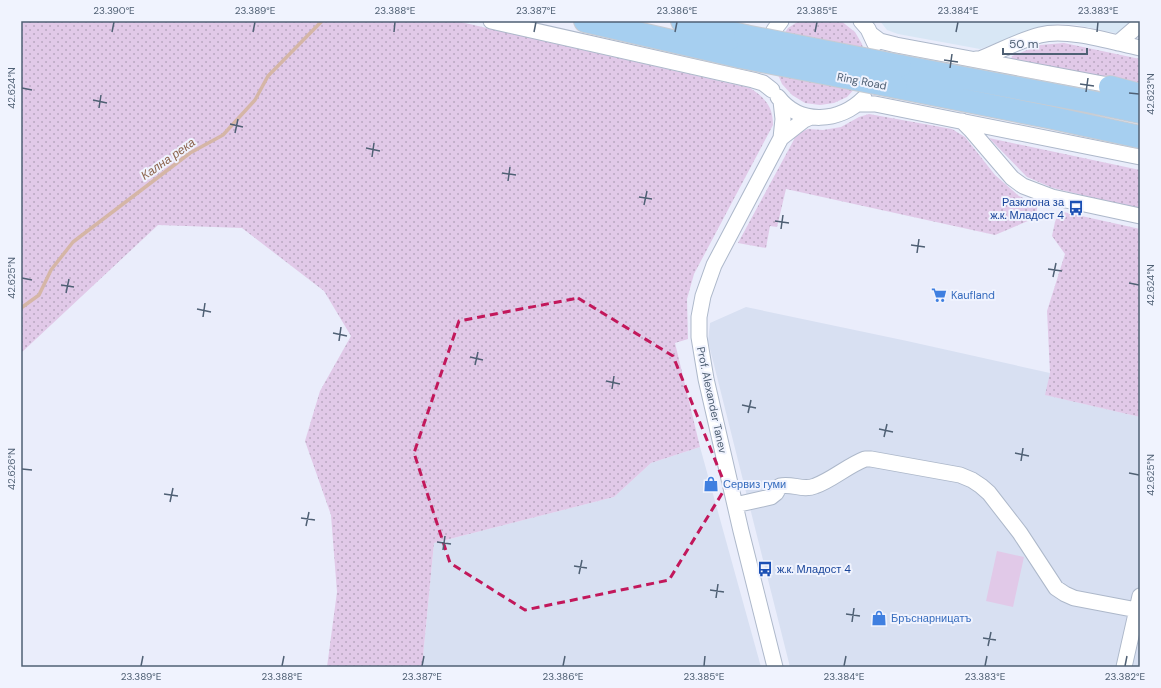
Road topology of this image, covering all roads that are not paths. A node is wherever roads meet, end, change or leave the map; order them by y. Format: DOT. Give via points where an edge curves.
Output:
graph roads {
  1 [pos="491,21"];
  2 [pos="586,21"];
  3 [pos="682,21"];
  4 [pos="781,21"];
  5 [pos="861,21"];
  6 [pos="1140,24"];
  7 [pos="872,35"];
  8 [pos="1118,43"];
  9 [pos="743,46"];
  10 [pos="1140,48"];
  11 [pos="971,59"];
  12 [pos="1110,87"];
  13 [pos="1140,89"];
  14 [pos="777,95"];
  15 [pos="1140,95"];
  16 [pos="858,104"];
  17 [pos="1140,112"];
  18 [pos="811,117"];
  19 [pos="962,121"];
  20 [pos="781,138"];
  21 [pos="1140,138"];
  22 [pos="1140,157"];
  23 [pos="1140,216"];
  24 [pos="735,505"];
  25 [pos="1138,603"];
  26 [pos="775,667"];
  27 [pos="1124,667"];
  1 -- 14 [label="street" via="753,80 763,83"];
  2 -- 9 [label="highway, Ring Road"];
  3 -- 9 [label="highway, Ring Road"];
  4 -- 14 [label="street, Prof. Alexander Tanev" via="774,29 765,53 767,78"];
  5 -- 7 [label="street"];
  6 -- 8 [label="street"];
  7 -- 11 [label="street" via="880,41 896,45"];
  7 -- 16 [label="street" via="878,53 877,72 870,90"];
  8 -- 10 [label="street"];
  8 -- 11 [label="street" via="1060,33 1047,34 980,59"];
  9 -- 17 [label="highway, Ring Road, bridge" via="900,66"];
  9 -- 21 [label="highway, Ring Road, bridge" via="896,87"];
  11 -- 12 [label="street"];
  12 -- 13 [label="street"];
  12 -- 15 [label="highway"];
  14 -- 18 [label="street" via="790,108"];
  14 -- 20 [label="street, Prof. Alexander Tanev" via="783,119"];
  16 -- 18 [label="street" via="836,115"];
  16 -- 19 [label="street" via="875,104"];
  18 -- 20 [label="street, Prof. Alexander Tanev"];
  19 -- 22 [label="street"];
  19 -- 23 [label="street" via="1012,178 1023,186 1052,197"];
  20 -- 24 [label="street, Prof. Alexander Tanev" via="714,265 699,317 702,358"];
  24 -- 25 [label="street" via="771,498 780,486 816,486 865,459 960,475 972,480 989,493 1020,533 1056,588 1074,598"];
  24 -- 26 [label="street, Prof. Alexander Tanev"];
  25 -- 27 [label="street"];
}
